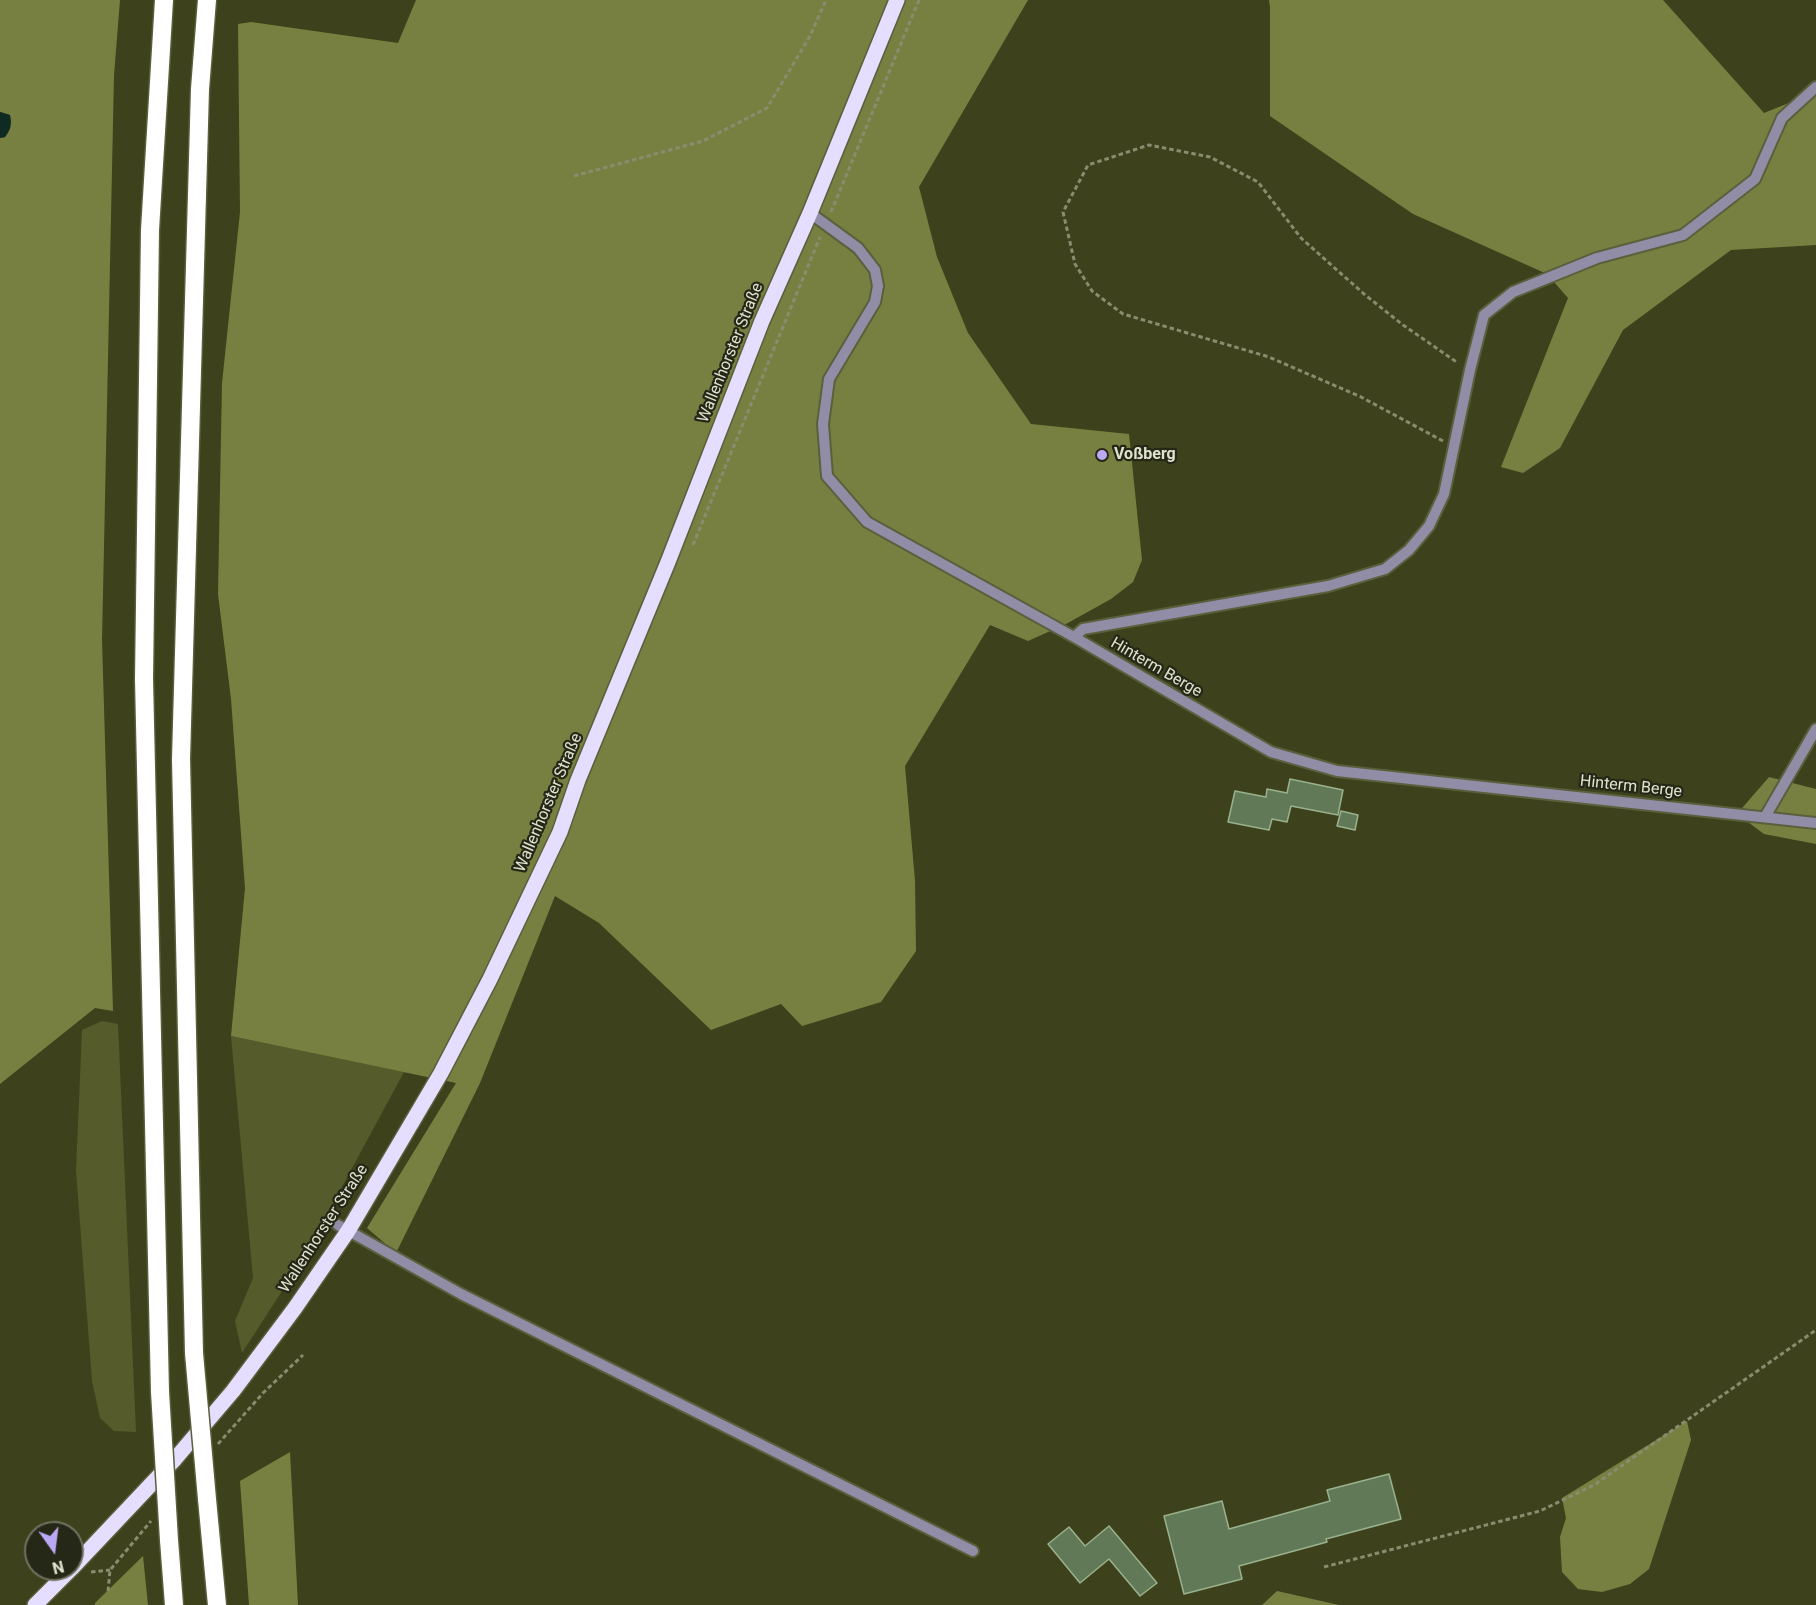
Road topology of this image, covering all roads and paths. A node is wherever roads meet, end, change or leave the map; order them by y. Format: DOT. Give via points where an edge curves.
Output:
graph roads {
  1 [pos="164,0"];
  2 [pos="207,0"];
  3 [pos="826,0"];
  4 [pos="897,0"];
  5 [pos="919,0"];
  6 [pos="1816,87"];
  7 [pos="574,176"];
  8 [pos="810,213"];
  9 [pos="825,224"];
  10 [pos="1470,370"];
  11 [pos="1455,447"];
  12 [pos="1074,637"];
  13 [pos="1816,729"];
  14 [pos="1765,817"];
  15 [pos="1816,823"];
  16 [pos="343,1228"];
  17 [pos="1816,1330"];
  18 [pos="973,1551"];
  19 [pos="84,1556"];
  20 [pos="1324,1567"];
  21 [pos="60,1581"];
  22 [pos="35,1605"];
  23 [pos="174,1605"];
  24 [pos="217,1605"];
  1 -- 23 [label="highway, bridge" via="150,230 144,679 160,1392"];
  2 -- 24 [label="highway, bridge" via="200,89 181,759 194,1353"];
  3 -- 7 [label="path" via="768,108 703,141"];
  4 -- 8 [label="main road, Wallenhorster Straße"];
  5 -- 9 [label="path"];
  6 -- 10 [label="street" via="1782,118 1755,179 1683,235 1597,258 1513,292 1484,315"];
  8 -- 9 [label="street, Hinterm Berge"];
  8 -- 16 [label="main road, Wallenhorster Straße" via="762,321 560,832 441,1073"];
  9 -- 12 [label="street, Hinterm Berge" via="858,248 875,270 878,285 875,302 829,379 823,424 827,476 867,522"];
  10 -- 11 [label="street"];
  10 -- 11 [label="path" via="1364,294 1302,238 1258,182 1210,157 1149,145 1088,165 1063,212 1075,264 1092,291 1123,314 1269,357 1361,397"];
  11 -- 12 [label="street" via="1444,494 1428,526 1409,550 1385,569 1328,586 1083,629"];
  12 -- 14 [label="street, Hinterm Berge" via="1271,752 1337,771"];
  13 -- 14 [label="street"];
  14 -- 15 [label="street, Hinterm Berge"];
  16 -- 18 [label="street" via="461,1294"];
  16 -- 19 [label="main road, Wallenhorster Straße" via="295,1308 233,1391"];
  17 -- 20 [label="path" via="1594,1485 1540,1511"];
  21 -- 22 [label="main road, Wallenhorster Straße"];
}
